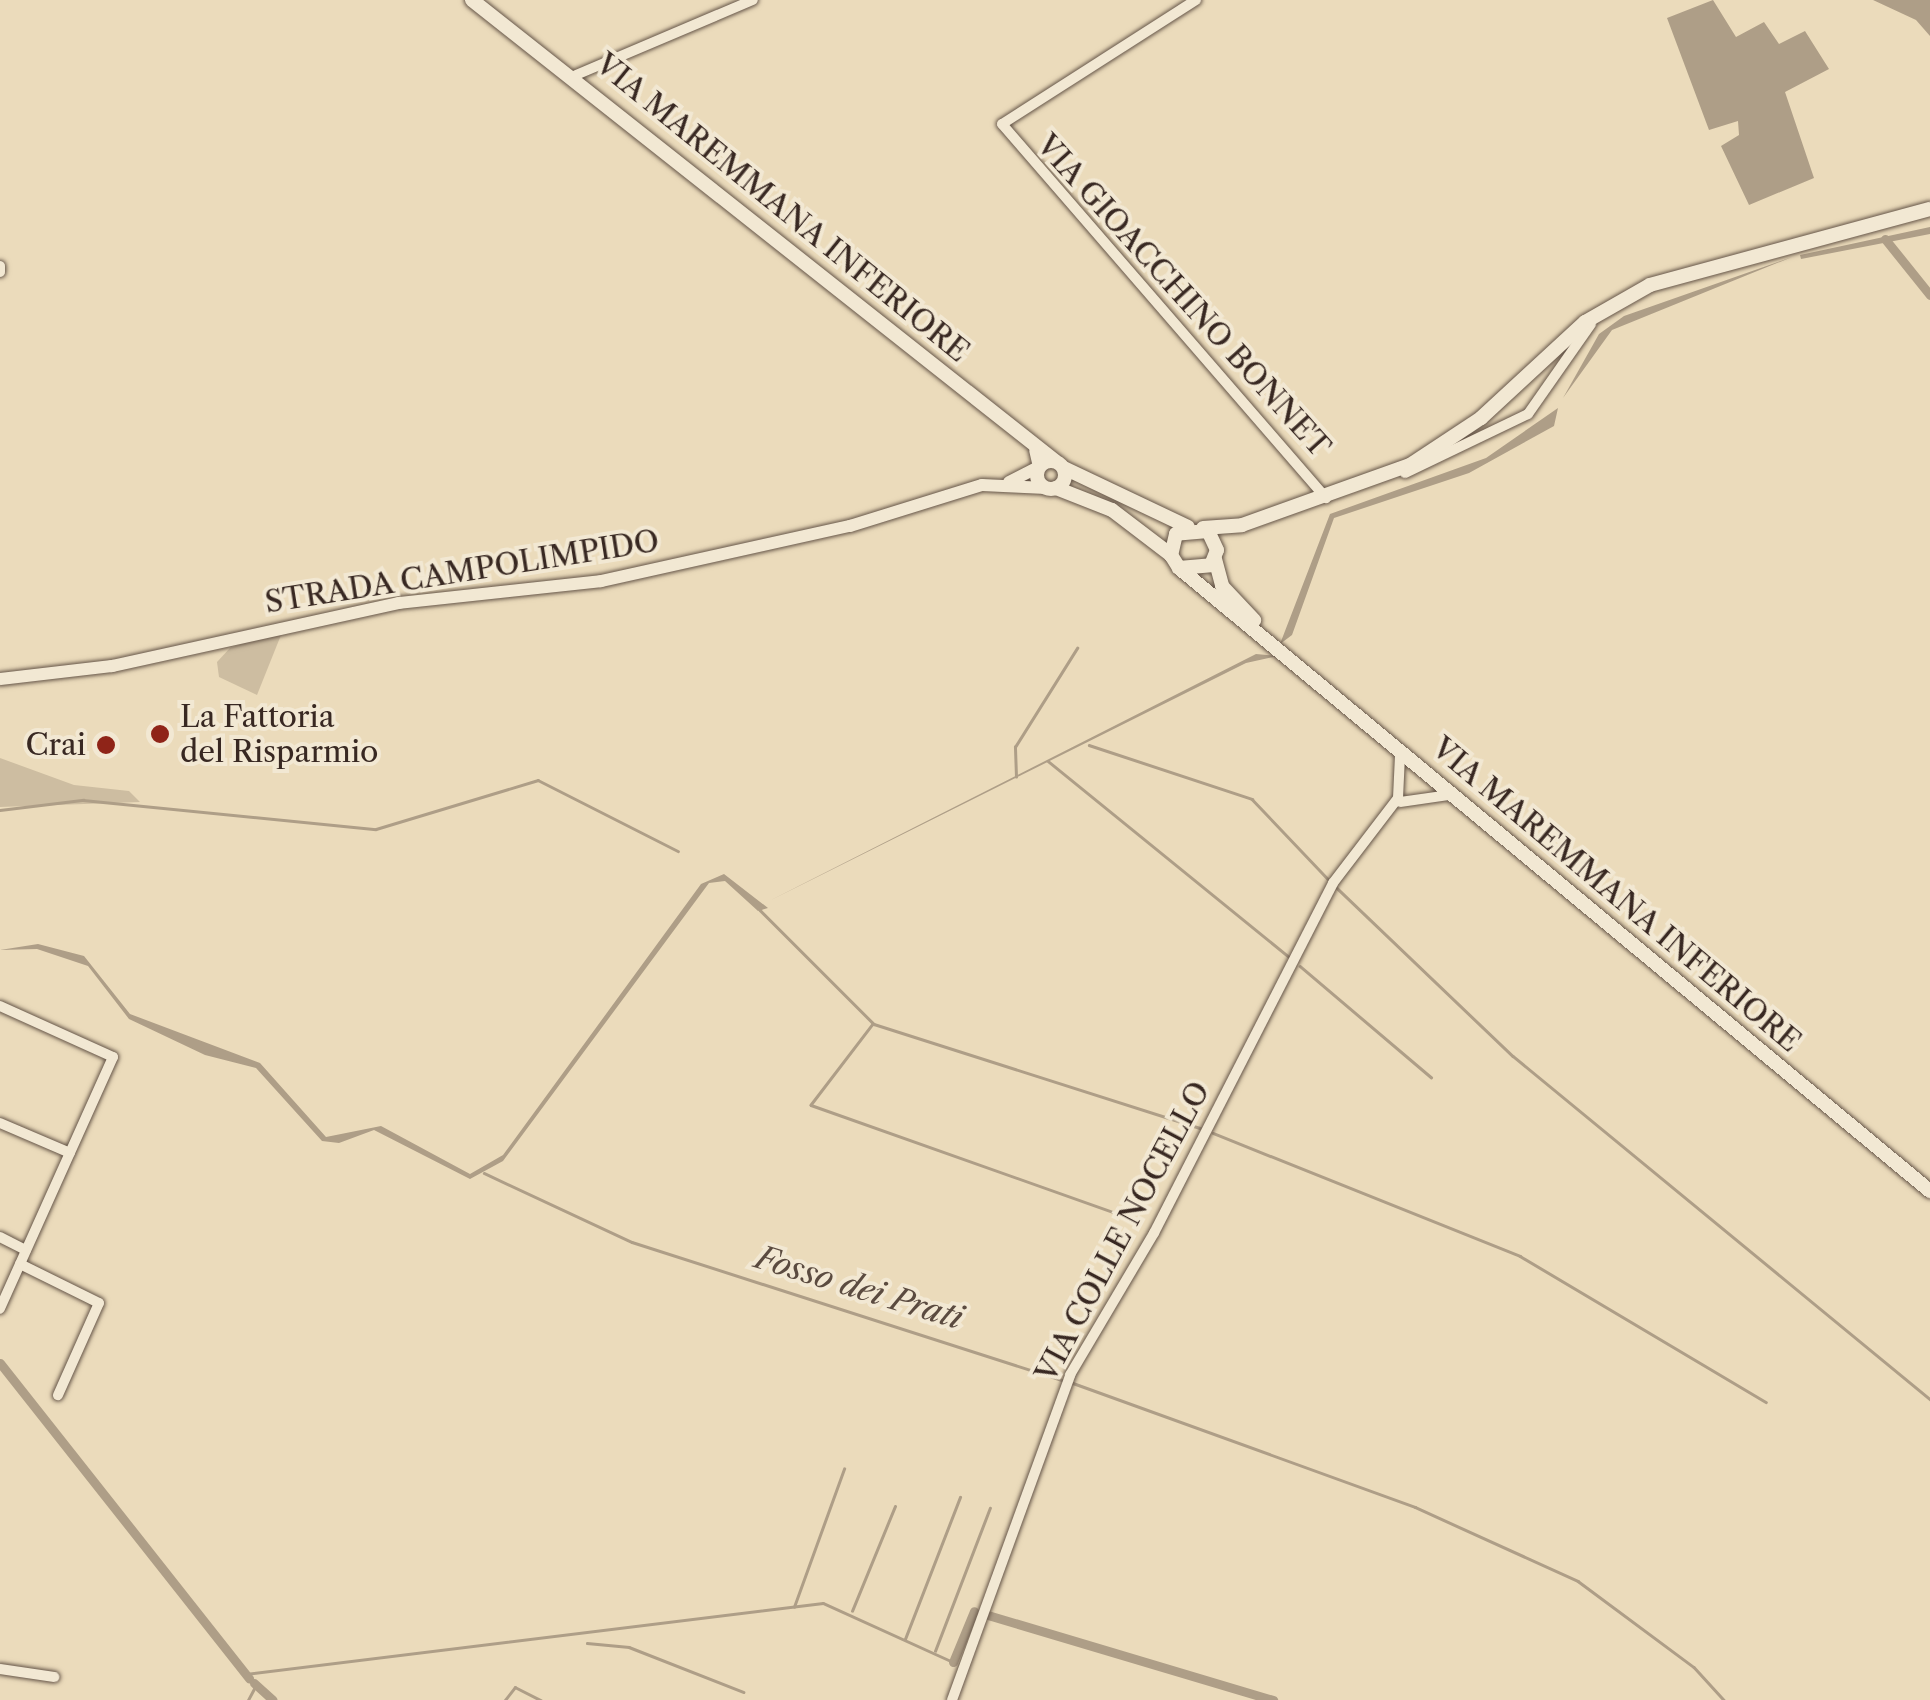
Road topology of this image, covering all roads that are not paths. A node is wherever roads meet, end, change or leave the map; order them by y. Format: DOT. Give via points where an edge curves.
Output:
graph roads {
  1 [pos="472,0"];
  2 [pos="753,0"];
  3 [pos="1196,0"];
  4 [pos="576,75"];
  5 [pos="1930,210"];
  6 [pos="1605,309"];
  7 [pos="1528,374"];
  8 [pos="1549,391"];
  9 [pos="1034,450"];
  10 [pos="1060,464"];
  11 [pos="1039,467"];
  12 [pos="1381,478"];
  13 [pos="998,484"];
  14 [pos="1051,488"];
  15 [pos="1326,498"];
  16 [pos="1242,526"];
  17 [pos="1196,527"];
  18 [pos="1216,554"];
  19 [pos="1175,561"];
  20 [pos="1268,641"];
  21 [pos="21,677"];
  22 [pos="0,679"];
  23 [pos="0,687"];
  24 [pos="1397,750"];
  25 [pos="1424,773"];
  26 [pos="1455,798"];
  27 [pos="1399,800"];
  28 [pos="0,1006"];
  29 [pos="0,1122"];
  30 [pos="70,1154"];
  31 [pos="1930,1191"];
  32 [pos="0,1238"];
  33 [pos="26,1250"];
  34 [pos="20,1264"];
  35 [pos="0,1308"];
  36 [pos="58,1395"];
  37 [pos="0,1669"];
  38 [pos="54,1676"];
  39 [pos="952,1700"];
  1 -- 4 [label="main road, VIA MAREMMANA INFERIORE"];
  2 -- 4 [label="street"];
  3 -- 15 [label="street, VIA GIOACCHINO BONNET" via="1002,124"];
  4 -- 9 [label="main road, VIA MAREMMANA INFERIORE"];
  5 -- 6 [label="main road" via="1698,268"];
  6 -- 7 [label="main road"];
  6 -- 8 [label="street"];
  7 -- 8 [label="street"];
  7 -- 12 [label="main road" via="1466,430"];
  8 -- 12 [label="street" via="1489,438"];
  9 -- 10 [label="main road, VIA MAREMMANA INFERIORE"];
  9 -- 11 [label="street"];
  10 -- 11 [label="main road"];
  10 -- 14 [label="main road"];
  10 -- 17 [label="main road, VIA MAREMMANA INFERIORE" via="1146,515"];
  11 -- 13 [label="street"];
  11 -- 14 [label="main road"];
  12 -- 15 [label="main road"];
  13 -- 14 [label="street, STRADA CAMPOLIMPIDO"];
  13 -- 21 [label="street, STRADA CAMPOLIMPIDO" via="584,584 400,603"];
  14 -- 19 [label="main road, VIA MAREMMANA INFERIORE" via="1112,510"];
  15 -- 16 [label="main road"];
  16 -- 17 [label="main road, VIA MAREMMANA INFERIORE"];
  16 -- 18 [label="main road"];
  17 -- 18 [label="main road, VIA MAREMMANA INFERIORE"];
  17 -- 19 [label="main road"];
  18 -- 19 [label="main road" via="1199,572"];
  18 -- 20 [label="main road, VIA MAREMMANA INFERIORE" via="1222,586"];
  19 -- 20 [label="main road, VIA MAREMMANA INFERIORE"];
  20 -- 24 [label="main road, VIA MAREMMANA INFERIORE"];
  21 -- 22 [label="street, STRADA CAMPOLIMPIDO"];
  21 -- 23 [label="street"];
  24 -- 25 [label="main road, VIA MAREMMANA INFERIORE"];
  24 -- 27 [label="street" via="1405,770"];
  25 -- 26 [label="main road, VIA MAREMMANA INFERIORE"];
  25 -- 27 [label="street, VIA COLLE NOCELLO"];
  26 -- 27 [label="street" via="1429,792"];
  26 -- 31 [label="main road, VIA MAREMMANA INFERIORE"];
  27 -- 39 [label="street, VIA COLLE NOCELLO" via="1330,888 1154,1233 1070,1375"];
  28 -- 30 [label="street" via="113,1058"];
  29 -- 30 [label="street"];
  30 -- 33 [label="street"];
  32 -- 33 [label="street"];
  33 -- 34 [label="street"];
  34 -- 35 [label="street"];
  34 -- 36 [label="street" via="99,1303"];
  37 -- 38 [label="street"];
}
